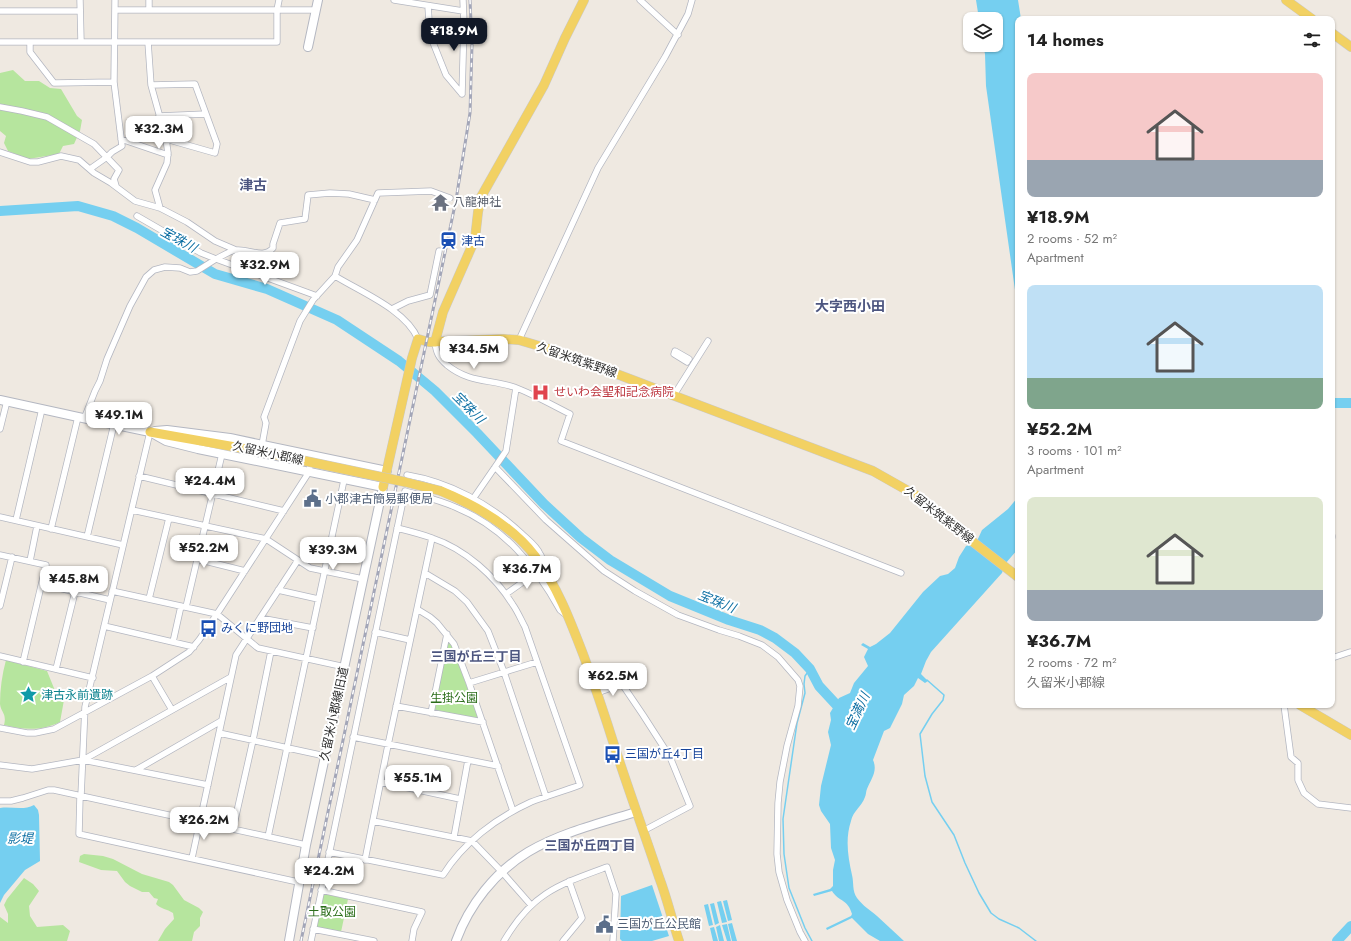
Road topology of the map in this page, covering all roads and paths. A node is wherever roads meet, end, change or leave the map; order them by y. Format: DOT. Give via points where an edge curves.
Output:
graph roads {
  1 [pos="80,0"];
  2 [pos="115,0"];
  3 [pos="149,0"];
  4 [pos="279,0"];
  5 [pos="318,0"];
  6 [pos="394,0"];
  7 [pos="463,0"];
  8 [pos="584,0"];
  9 [pos="640,0"];
  10 [pos="692,0"];
  11 [pos="1286,0"];
  12 [pos="428,6"];
  13 [pos="115,10"];
  14 [pos="149,10"];
  15 [pos="277,10"];
  16 [pos="316,10"];
  17 [pos="0,11"];
  18 [pos="463,11"];
  19 [pos="80,12"];
  20 [pos="1308,16"];
  21 [pos="678,35"];
  22 [pos="1335,35"];
  23 [pos="81,41"];
  24 [pos="0,42"];
  25 [pos="30,42"];
  26 [pos="114,42"];
  27 [pos="148,42"];
  28 [pos="308,47"];
  29 [pos="1351,47"];
  30 [pos="114,82"];
  31 [pos="151,85"];
  32 [pos="0,108"];
  33 [pos="206,114"];
  34 [pos="159,116"];
  35 [pos="166,139"];
  36 [pos="122,140"];
  37 [pos="0,152"];
  38 [pos="168,155"];
  39 [pos="107,157"];
  40 [pos="90,169"];
  41 [pos="116,186"];
  42 [pos="450,198"];
  43 [pos="375,200"];
  44 [pos="160,208"];
  45 [pos="137,216"];
  46 [pos="236,250"];
  47 [pos="439,252"];
  48 [pos="214,260"];
  49 [pos="335,276"];
  50 [pos="315,298"];
  51 [pos="392,309"];
  52 [pos="418,339"];
  53 [pos="519,340"];
  54 [pos="708,341"];
  55 [pos="435,342"];
  56 [pos="516,388"];
  57 [pos="674,395"];
  58 [pos="3,400"];
  59 [pos="42,409"];
  60 [pos="81,418"];
  61 [pos="114,424"];
  62 [pos="0,429"];
  63 [pos="150,432"];
  64 [pos="260,448"];
  65 [pos="222,454"];
  66 [pos="312,455"];
  67 [pos="496,465"];
  68 [pos="387,470"];
  69 [pos="309,472"];
  70 [pos="407,475"];
  71 [pos="139,476"];
  72 [pos="344,480"];
  73 [pos="383,487"];
  74 [pos="212,493"];
  75 [pos="473,499"];
  76 [pos="132,510"];
  77 [pos="284,511"];
  78 [pos="0,517"];
  79 [pos="169,518"];
  80 [pos="16,520"];
  81 [pos="37,526"];
  82 [pos="205,526"];
  83 [pos="397,528"];
  84 [pos="51,529"];
  85 [pos="87,537"];
  86 [pos="432,538"];
  87 [pos="266,539"];
  88 [pos="123,545"];
  89 [pos="0,555"];
  90 [pos="12,557"];
  91 [pos="197,559"];
  92 [pos="298,560"];
  93 [pos="30,561"];
  94 [pos="245,570"];
  95 [pos="541,571"];
  96 [pos="324,572"];
  97 [pos="425,573"];
  98 [pos="901,573"];
  99 [pos="1015,575"];
  100 [pos="363,579"];
  101 [pos="42,584"];
  102 [pos="278,590"];
  103 [pos="112,591"];
  104 [pos="75,592"];
  105 [pos="506,594"];
  106 [pos="150,599"];
  107 [pos="318,599"];
  108 [pos="110,600"];
  109 [pos="0,606"];
  110 [pos="183,607"];
  111 [pos="417,609"];
  112 [pos="217,614"];
  113 [pos="260,618"];
  114 [pos="104,626"];
  115 [pos="313,628"];
  116 [pos="375,632"];
  117 [pos="447,634"];
  118 [pos="246,638"];
  119 [pos="410,640"];
  120 [pos="173,642"];
  121 [pos="194,647"];
  122 [pos="271,651"];
  123 [pos="1350,652"];
  124 [pos="0,656"];
  125 [pos="1335,657"];
  126 [pos="306,659"];
  127 [pos="23,662"];
  128 [pos="537,662"];
  129 [pos="345,666"];
  130 [pos="56,670"];
  131 [pos="504,672"];
  132 [pos="152,676"];
  133 [pos="231,677"];
  134 [pos="93,678"];
  135 [pos="469,683"];
  136 [pos="597,693"];
  137 [pos="396,706"];
  138 [pos="1284,708"];
  139 [pos="1305,708"];
  140 [pos="172,710"];
  141 [pos="431,712"];
  142 [pos="85,713"];
  143 [pos="221,721"];
  144 [pos="483,722"];
  145 [pos="0,728"];
  146 [pos="219,733"];
  147 [pos="1351,735"];
  148 [pos="353,737"];
  149 [pos="253,740"];
  150 [pos="388,745"];
  151 [pos="286,748"];
  152 [pos="326,756"];
  153 [pos="83,760"];
  154 [pos="468,760"];
  155 [pos="0,765"];
  156 [pos="498,766"];
  157 [pos="136,770"];
  158 [pos="381,782"];
  159 [pos="208,785"];
  160 [pos="81,796"];
  161 [pos="546,797"];
  162 [pos="460,799"];
  163 [pos="0,801"];
  164 [pos="1351,808"];
  165 [pos="513,811"];
  166 [pos="636,812"];
  167 [pos="373,821"];
  168 [pos="199,822"];
  169 [pos="233,829"];
  170 [pos="643,831"];
  171 [pos="268,836"];
  172 [pos="454,837"];
  173 [pos="472,841"];
  174 [pos="306,845"];
  175 [pos="329,852"];
  176 [pos="192,858"];
  177 [pos="365,860"];
  178 [pos="502,872"];
  179 [pos="569,881"];
  180 [pos="298,882"];
  181 [pos="321,890"];
  182 [pos="531,905"];
  183 [pos="313,929"];
  184 [pos="289,941"];
  185 [pos="311,941"];
  186 [pos="374,941"];
  187 [pos="412,941"];
  188 [pos="456,941"];
  189 [pos="504,941"];
  190 [pos="563,941"];
  191 [pos="613,941"];
  192 [pos="679,941"];
  193 [pos="805,941"];
  1 -- 19 [label="street"];
  2 -- 13 [label="street"];
  3 -- 14 [label="street"];
  4 -- 15 [label="street"];
  5 -- 16 [label="street"];
  6 -- 12 [label="street"];
  7 -- 18 [label="street"];
  8 -- 55 [label="main road" via="544,86 481,197 475,239 443,312"];
  9 -- 21 [label="street"];
  10 -- 21 [label="street"];
  11 -- 20 [label="main road"];
  12 -- 18 [label="street"];
  12 -- 18 [label="street" via="430,35 446,75 462,94"];
  13 -- 14 [label="street"];
  13 -- 26 [label="street"];
  14 -- 15 [label="street"];
  15 -- 16 [label="street"];
  15 -- 27 [label="street" via="277,42"];
  16 -- 28 [label="street"];
  17 -- 19 [label="street"];
  19 -- 23 [label="street"];
  21 -- 53 [label="street" via="598,168"];
  22 -- 29 [label="main road"];
  23 -- 25 [label="street"];
  23 -- 26 [label="street"];
  24 -- 25 [label="street"];
  25 -- 30 [label="street" via="30,52 54,83"];
  26 -- 27 [label="street"];
  26 -- 30 [label="street"];
  27 -- 31 [label="street"];
  30 -- 36 [label="street"];
  31 -- 33 [label="street" via="195,84"];
  31 -- 34 [label="street"];
  32 -- 39 [label="street" via="47,117 94,144"];
  33 -- 34 [label="street"];
  33 -- 35 [label="street" via="217,144 215,153"];
  34 -- 35 [label="street"];
  35 -- 38 [label="street"];
  36 -- 38 [label="street"];
  36 -- 39 [label="street" via="122,146"];
  37 -- 40 [label="street" via="30,162 67,156 79,160"];
  38 -- 44 [label="street" via="155,190"];
  39 -- 40 [label="street"];
  39 -- 41 [label="street" via="119,170 114,179"];
  40 -- 41 [label="street"];
  41 -- 44 [label="street" via="135,201"];
  42 -- 43 [label="street" via="431,191 378,193"];
  43 -- 46 [label="street" via="349,194 308,195 306,219 280,223 270,252 263,254"];
  43 -- 49 [label="street" via="357,240 338,267"];
  44 -- 46 [label="street" via="215,241"];
  45 -- 48 [label="street"];
  46 -- 48 [label="street"];
  47 -- 51 [label="street" via="430,295"];
  48 -- 50 [label="street"];
  48 -- 60 [label="street" via="197,271 165,267 146,276 130,306 100,381"];
  49 -- 50 [label="street"];
  49 -- 51 [label="street"];
  50 -- 64 [label="street" via="300,320 264,417 266,423"];
  51 -- 52 [label="street" via="406,321"];
  52 -- 55 [label="main road"];
  52 -- 68 [label="main road"];
  53 -- 55 [label="main road, 久留米筑紫野線"];
  53 -- 57 [label="main road, 久留米筑紫野線"];
  54 -- 57 [label="street" via="690,362"];
  55 -- 56 [label="street" via="436,352 458,374"];
  56 -- 67 [label="street" via="504,454"];
  56 -- 98 [label="street" via="570,414 561,441"];
  57 -- 99 [label="main road, 久留米筑紫野線" via="872,471 919,497"];
  58 -- 59 [label="street"];
  58 -- 62 [label="street"];
  59 -- 60 [label="street"];
  59 -- 80 [label="street"];
  60 -- 61 [label="street"];
  60 -- 84 [label="street"];
  61 -- 63 [label="street"];
  61 -- 85 [label="street"];
  63 -- 64 [label="main road, 久留米小郡線"];
  63 -- 65 [label="street" via="166,441"];
  63 -- 71 [label="street"];
  64 -- 66 [label="street"];
  64 -- 95 [label="main road, 久留米小郡線, bridge" via="441,491 475,507 505,527 534,556"];
  65 -- 69 [label="street"];
  65 -- 74 [label="street"];
  66 -- 68 [label="street"];
  66 -- 69 [label="street"];
  67 -- 75 [label="street"];
  67 -- 193 [label="street" via="546,520 604,571 678,615 762,645 778,657 798,680 798,706 780,782 777,854 786,900"];
  68 -- 73 [label="main road"];
  69 -- 72 [label="street"];
  69 -- 77 [label="street"];
  70 -- 75 [label="street" via="450,487"];
  71 -- 74 [label="street"];
  71 -- 76 [label="street"];
  72 -- 73 [label="street"];
  72 -- 96 [label="street"];
  73 -- 100 [label="street, 久留米小郡線旧道"];
  74 -- 77 [label="street"];
  74 -- 82 [label="street"];
  75 -- 95 [label="street" via="509,521 527,539 540,553"];
  76 -- 79 [label="street"];
  76 -- 88 [label="street"];
  77 -- 87 [label="street"];
  78 -- 80 [label="street"];
  79 -- 82 [label="street"];
  79 -- 106 [label="street"];
  80 -- 81 [label="street"];
  81 -- 84 [label="street"];
  81 -- 93 [label="street"];
  82 -- 87 [label="street"];
  82 -- 91 [label="street"];
  83 -- 86 [label="street"];
  83 -- 95 [label="street" via="405,491 434,499 456,507 493,529"];
  83 -- 116 [label="street"];
  84 -- 85 [label="street"];
  85 -- 88 [label="street"];
  86 -- 97 [label="street"];
  86 -- 105 [label="street" via="479,565"];
  87 -- 92 [label="street"];
  87 -- 94 [label="street"];
  88 -- 103 [label="street"];
  89 -- 90 [label="street"];
  90 -- 93 [label="street"];
  90 -- 109 [label="street"];
  91 -- 94 [label="street"];
  91 -- 110 [label="street"];
  92 -- 96 [label="street" via="310,568"];
  92 -- 102 [label="street"];
  93 -- 101 [label="street" via="46,565"];
  94 -- 112 [label="street"];
  95 -- 105 [label="street"];
  95 -- 136 [label="main road, 久留米小郡線" via="570,619"];
  96 -- 100 [label="street"];
  96 -- 107 [label="street"];
  97 -- 111 [label="street"];
  97 -- 131 [label="street" via="455,591 467,602 488,631"];
  100 -- 129 [label="street, 久留米小郡線旧道"];
  101 -- 104 [label="street"];
  101 -- 127 [label="street"];
  102 -- 107 [label="street"];
  102 -- 113 [label="street"];
  103 -- 106 [label="street"];
  103 -- 108 [label="street"];
  104 -- 108 [label="street"];
  104 -- 130 [label="street"];
  105 -- 128 [label="street" via="525,627"];
  106 -- 110 [label="street"];
  107 -- 115 [label="street"];
  108 -- 114 [label="street"];
  110 -- 112 [label="street"];
  110 -- 120 [label="street"];
  111 -- 117 [label="street" via="430,617"];
  111 -- 119 [label="street"];
  112 -- 118 [label="street"];
  112 -- 121 [label="street"];
  113 -- 115 [label="street"];
  113 -- 118 [label="street"];
  114 -- 120 [label="street"];
  114 -- 134 [label="street"];
  115 -- 126 [label="street"];
  116 -- 119 [label="street"];
  116 -- 148 [label="street"];
  117 -- 135 [label="street" via="454,644"];
  117 -- 141 [label="street"];
  118 -- 122 [label="street" via="258,648"];
  118 -- 133 [label="street" via="236,655"];
  119 -- 137 [label="street"];
  120 -- 121 [label="street"];
  121 -- 132 [label="street"];
  122 -- 126 [label="street"];
  122 -- 149 [label="street"];
  123 -- 125 [label="street"];
  124 -- 127 [label="street"];
  126 -- 129 [label="street"];
  126 -- 151 [label="street"];
  127 -- 130 [label="street"];
  128 -- 131 [label="street"];
  128 -- 161 [label="street" via="580,785"];
  129 -- 152 [label="street, 久留米小郡線旧道"];
  130 -- 134 [label="street"];
  131 -- 135 [label="street"];
  131 -- 161 [label="street"];
  132 -- 140 [label="street"];
  132 -- 142 [label="street"];
  133 -- 140 [label="street"];
  133 -- 143 [label="street"];
  134 -- 142 [label="street"];
  135 -- 144 [label="street"];
  136 -- 166 [label="main road, 久留米小郡線"];
  136 -- 170 [label="street" via="622,684 670,757 690,806"];
  137 -- 141 [label="street"];
  137 -- 150 [label="street"];
  138 -- 164 [label="street" via="1291,757 1298,762 1298,780 1304,793 1318,804"];
  139 -- 147 [label="main road"];
  140 -- 153 [label="street"];
  141 -- 144 [label="street"];
  142 -- 145 [label="street" via="54,729 35,733"];
  142 -- 153 [label="street"];
  143 -- 146 [label="street"];
  143 -- 157 [label="street"];
  144 -- 156 [label="street"];
  146 -- 149 [label="street"];
  146 -- 159 [label="street"];
  148 -- 150 [label="street"];
  148 -- 175 [label="street"];
  149 -- 151 [label="street"];
  149 -- 169 [label="street"];
  150 -- 154 [label="street"];
  150 -- 158 [label="street"];
  151 -- 152 [label="street"];
  151 -- 171 [label="street"];
  152 -- 174 [label="street, 久留米小郡線旧道"];
  153 -- 155 [label="street" via="32,769"];
  153 -- 157 [label="street"];
  153 -- 160 [label="street"];
  154 -- 156 [label="street"];
  154 -- 162 [label="street"];
  156 -- 165 [label="street"];
  157 -- 159 [label="street"];
  158 -- 162 [label="street"];
  158 -- 167 [label="street"];
  159 -- 168 [label="street"];
  160 -- 163 [label="street" via="48,790 11,801"];
  160 -- 168 [label="street"];
  160 -- 176 [label="street" via="79,834"];
  161 -- 165 [label="street"];
  162 -- 172 [label="street"];
  165 -- 173 [label="street"];
  166 -- 170 [label="main road, 久留米小郡線"];
  166 -- 178 [label="street" via="551,840 528,852"];
  167 -- 172 [label="street"];
  167 -- 177 [label="street"];
  168 -- 169 [label="street"];
  168 -- 176 [label="street"];
  169 -- 171 [label="street"];
  170 -- 192 [label="main road, 久留米小郡線"];
  171 -- 174 [label="street"];
  172 -- 173 [label="street"];
  173 -- 177 [label="street" via="442,875"];
  173 -- 178 [label="street"];
  174 -- 180 [label="street, 久留米小郡線旧道"];
  175 -- 177 [label="street"];
  175 -- 181 [label="street"];
  176 -- 180 [label="street"];
  178 -- 182 [label="street"];
  178 -- 188 [label="street" via="477,900"];
  179 -- 182 [label="street" via="553,888"];
  179 -- 190 [label="street" via="582,918"];
  179 -- 191 [label="street" via="607,866 616,894"];
  180 -- 184 [label="street, 久留米小郡線旧道"];
  181 -- 183 [label="street"];
  181 -- 187 [label="street" via="422,912 414,929"];
  182 -- 189 [label="street"];
  183 -- 185 [label="street"];
  183 -- 186 [label="street"];
}
